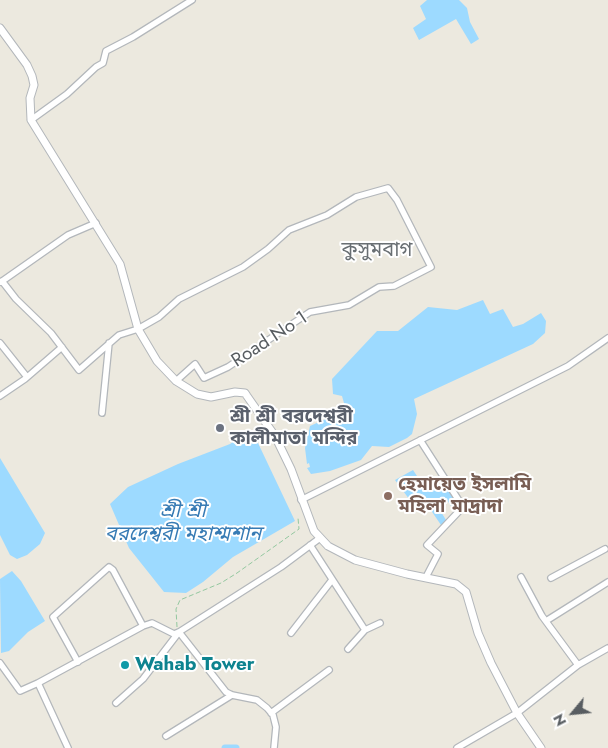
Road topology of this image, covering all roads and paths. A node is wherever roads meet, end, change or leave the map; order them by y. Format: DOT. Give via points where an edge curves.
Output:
graph roads {
  1 [pos="192,0"];
  2 [pos="0,28"];
  3 [pos="31,120"];
  4 [pos="96,223"];
  5 [pos="1,282"];
  6 [pos="138,329"];
  7 [pos="608,338"];
  8 [pos="110,343"];
  9 [pos="0,344"];
  10 [pos="62,347"];
  11 [pos="28,377"];
  12 [pos="176,381"];
  13 [pos="0,396"];
  14 [pos="102,413"];
  15 [pos="420,440"];
  16 [pos="301,500"];
  17 [pos="298,518"];
  18 [pos="320,538"];
  19 [pos="310,545"];
  20 [pos="605,549"];
  21 [pos="426,577"];
  22 [pos="521,577"];
  23 [pos="551,578"];
  24 [pos="332,580"];
  25 [pos="608,582"];
  26 [pos="546,621"];
  27 [pos="380,623"];
  28 [pos="143,626"];
  29 [pos="365,630"];
  30 [pos="180,632"];
  31 [pos="291,633"];
  32 [pos="608,648"];
  33 [pos="348,649"];
  34 [pos="78,662"];
  35 [pos="0,663"];
  36 [pos="578,665"];
  37 [pos="329,670"];
  38 [pos="38,683"];
  39 [pos="232,695"];
  40 [pos="116,703"];
  41 [pos="271,713"];
  42 [pos="518,713"];
  43 [pos="166,736"];
  44 [pos="68,748"];
  45 [pos="274,748"];
  46 [pos="457,748"];
  47 [pos="541,748"];
  1 -- 3 [label="street" via="133,38 106,51 103,63"];
  2 -- 3 [label="street" via="32,76"];
  3 -- 4 [label="street"];
  4 -- 5 [label="street" via="68,235"];
  4 -- 6 [label="street" via="120,264"];
  5 -- 10 [label="street"];
  6 -- 8 [label="street" via="119,335"];
  6 -- 12 [label="street" via="157,361"];
  6 -- 12 [label="street, Road No 1" via="159,317 179,299 243,267 289,230 327,215 356,197 380,190 388,188 397,200 430,267 394,286 380,287 348,305 310,312 212,375 204,378 195,364"];
  7 -- 15 [label="street" via="568,366"];
  8 -- 10 [label="street" via="79,370"];
  8 -- 14 [label="street"];
  9 -- 11 [label="street"];
  10 -- 11 [label="street"];
  11 -- 13 [label="street"];
  12 -- 16 [label="street" via="197,394 211,397 245,393 275,436"];
  15 -- 16 [label="street"];
  15 -- 21 [label="street" via="463,507 427,545 438,554"];
  16 -- 18 [label="street"];
  17 -- 30 [label="path" via="299,529 237,573 221,584 180,600 176,609"];
  18 -- 19 [label="street"];
  18 -- 21 [label="street" via="328,546 355,560"];
  19 -- 24 [label="street"];
  19 -- 30 [label="street"];
  20 -- 23 [label="street"];
  21 -- 42 [label="street" via="456,584 466,592 478,633"];
  22 -- 26 [label="street"];
  24 -- 29 [label="street"];
  24 -- 31 [label="street"];
  25 -- 26 [label="street"];
  26 -- 36 [label="street"];
  27 -- 29 [label="street"];
  28 -- 30 [label="street" via="152,624 174,634"];
  28 -- 34 [label="street"];
  28 -- 34 [label="street" via="109,567 53,617"];
  29 -- 33 [label="street"];
  30 -- 39 [label="street" via="218,682"];
  30 -- 40 [label="street" via="143,678"];
  32 -- 36 [label="street"];
  34 -- 38 [label="street"];
  35 -- 38 [label="street" via="20,691"];
  36 -- 42 [label="street"];
  37 -- 41 [label="street"];
  38 -- 44 [label="street"];
  39 -- 41 [label="street" via="257,700"];
  39 -- 43 [label="street"];
  41 -- 45 [label="street" via="276,727"];
  42 -- 46 [label="street"];
  42 -- 47 [label="street"];
}
